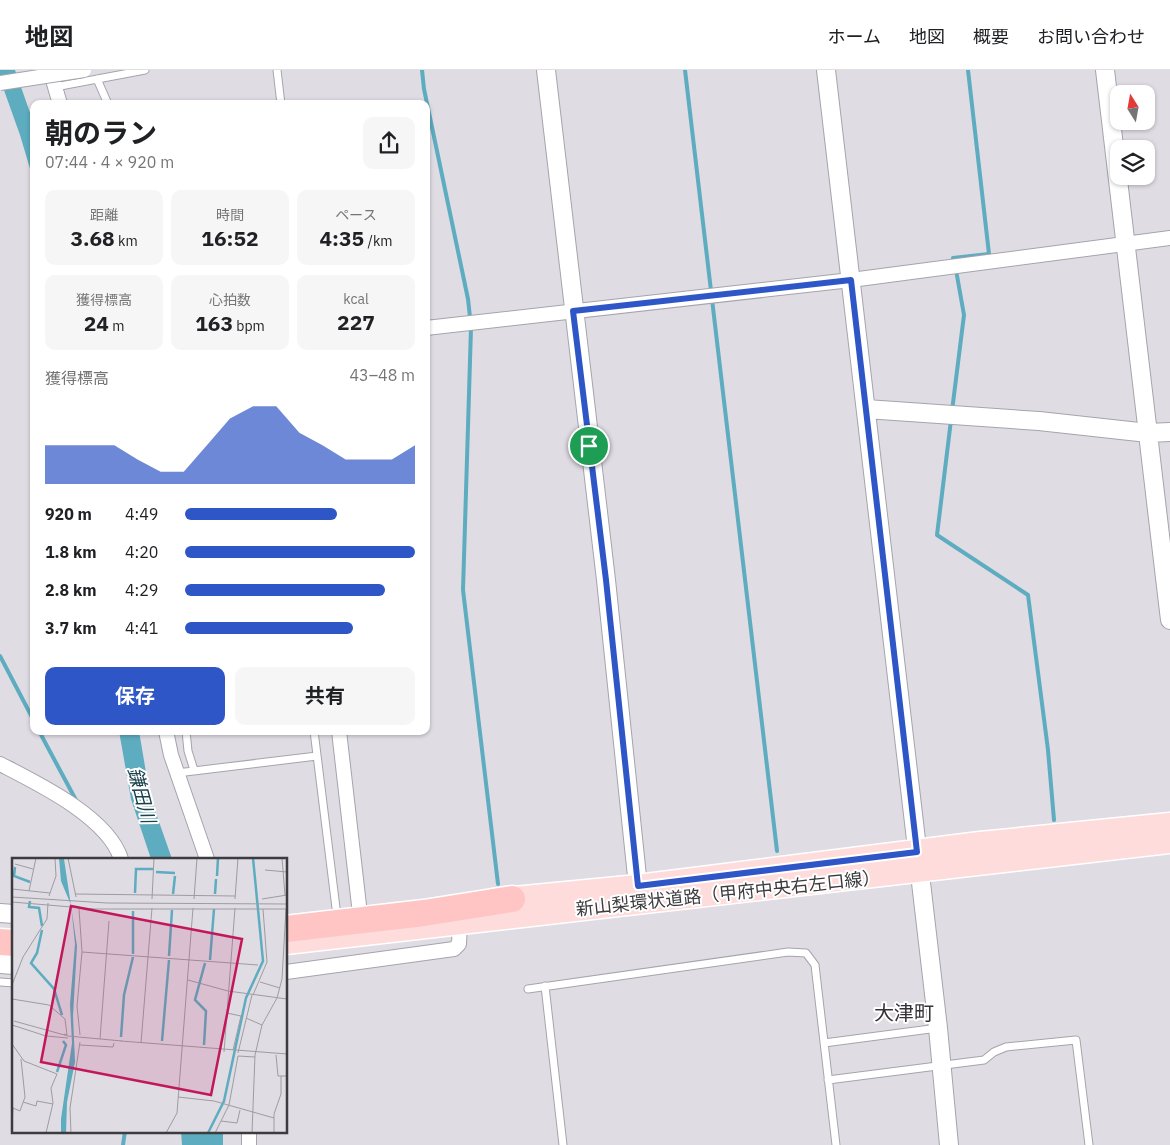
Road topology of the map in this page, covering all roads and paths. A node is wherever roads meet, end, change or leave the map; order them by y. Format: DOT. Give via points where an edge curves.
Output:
graph roads {
  1 [pos="84,70"];
  2 [pos="145,70"];
  3 [pos="277,70"];
  4 [pos="546,70"];
  5 [pos="826,70"];
  6 [pos="1105,70"];
  7 [pos="97,79"];
  8 [pos="0,83"];
  9 [pos="54,83"];
  10 [pos="59,100"];
  11 [pos="106,100"];
  12 [pos="281,100"];
  13 [pos="1170,238"];
  14 [pos="1125,243"];
  15 [pos="851,280"];
  16 [pos="573,311"];
  17 [pos="430,328"];
  18 [pos="866,409"];
  19 [pos="1170,432"];
  20 [pos="1148,433"];
  21 [pos="1168,582"];
  22 [pos="1170,620"];
  23 [pos="167,735"];
  24 [pos="186,735"];
  25 [pos="314,735"];
  26 [pos="339,735"];
  27 [pos="317,756"];
  28 [pos="0,764"];
  29 [pos="194,770"];
  30 [pos="177,773"];
  31 [pos="1170,824"];
  32 [pos="1170,842"];
  33 [pos="121,858"];
  34 [pos="206,858"];
  35 [pos="918,862"];
  36 [pos="638,886"];
  37 [pos="512,899"];
  38 [pos="360,914"];
  39 [pos="337,916"];
  40 [pos="288,921"];
  41 [pos="460,923"];
  42 [pos="288,929"];
  43 [pos="288,943"];
  44 [pos="288,972"];
  45 [pos="545,986"];
  46 [pos="528,989"];
  47 [pos="938,1028"];
  48 [pos="824,1043"];
  49 [pos="941,1065"];
  50 [pos="828,1080"];
  51 [pos="249,1132"];
  52 [pos="249,1145"];
  53 [pos="563,1145"];
  54 [pos="836,1145"];
  55 [pos="950,1145"];
  56 [pos="1089,1145"];
  1 -- 8 [label="street, bridge"];
  2 -- 7 [label="lane"];
  3 -- 12 [label="lane"];
  4 -- 16 [label="street"];
  5 -- 15 [label="street"];
  6 -- 14 [label="street"];
  7 -- 9 [label="lane"];
  7 -- 11 [label="lane"];
  9 -- 10 [label="street"];
  13 -- 14 [label="street"];
  14 -- 15 [label="street"];
  14 -- 20 [label="street"];
  15 -- 16 [label="street"];
  15 -- 18 [label="street"];
  16 -- 17 [label="street"];
  16 -- 36 [label="street" via="606,580"];
  18 -- 20 [label="street" via="1039,421"];
  18 -- 35 [label="street"];
  19 -- 20 [label="street"];
  20 -- 21 [label="street"];
  21 -- 22 [label="street"];
  23 -- 30 [label="street"];
  24 -- 29 [label="lane"];
  25 -- 27 [label="lane"];
  26 -- 38 [label="street"];
  27 -- 29 [label="lane"];
  27 -- 39 [label="lane"];
  28 -- 33 [label="street" via="57,794 103,829"];
  29 -- 30 [label="lane"];
  30 -- 34 [label="street"];
  31 -- 35 [label="main road, 新山梨環状道路（甲府中央右左口線）" via="980,843"];
  32 -- 35 [label="main road, 新山梨環状道路（甲府中央右左口線）"];
  35 -- 36 [label="main road, 新山梨環状道路（甲府中央右左口線）"];
  35 -- 41 [label="main road, 新山梨環状道路（甲府中央右左口線）"];
  35 -- 47 [label="street"];
  36 -- 37 [label="main road, 新山梨環状道路（甲府中央右左口線）"];
  37 -- 38 [label="main road, 新山梨環状道路（甲府中央右左口線）"];
  37 -- 42 [label="highway"];
  38 -- 39 [label="main road, 新山梨環状道路（甲府中央右左口線）"];
  39 -- 40 [label="main road, 新山梨環状道路（甲府中央右左口線）"];
  41 -- 43 [label="main road, 新山梨環状道路（甲府中央右左口線）"];
  41 -- 44 [label="street" via="459,944 454,949"];
  45 -- 46 [label="lane"];
  45 -- 48 [label="lane" via="788,952 806,953 815,965"];
  45 -- 53 [label="lane"];
  47 -- 48 [label="lane"];
  47 -- 49 [label="street"];
  48 -- 50 [label="lane"];
  49 -- 50 [label="lane"];
  49 -- 55 [label="street"];
  49 -- 56 [label="lane" via="984,1060 1006,1047 1076,1040"];
  50 -- 54 [label="lane"];
  51 -- 52 [label="street"];
}
